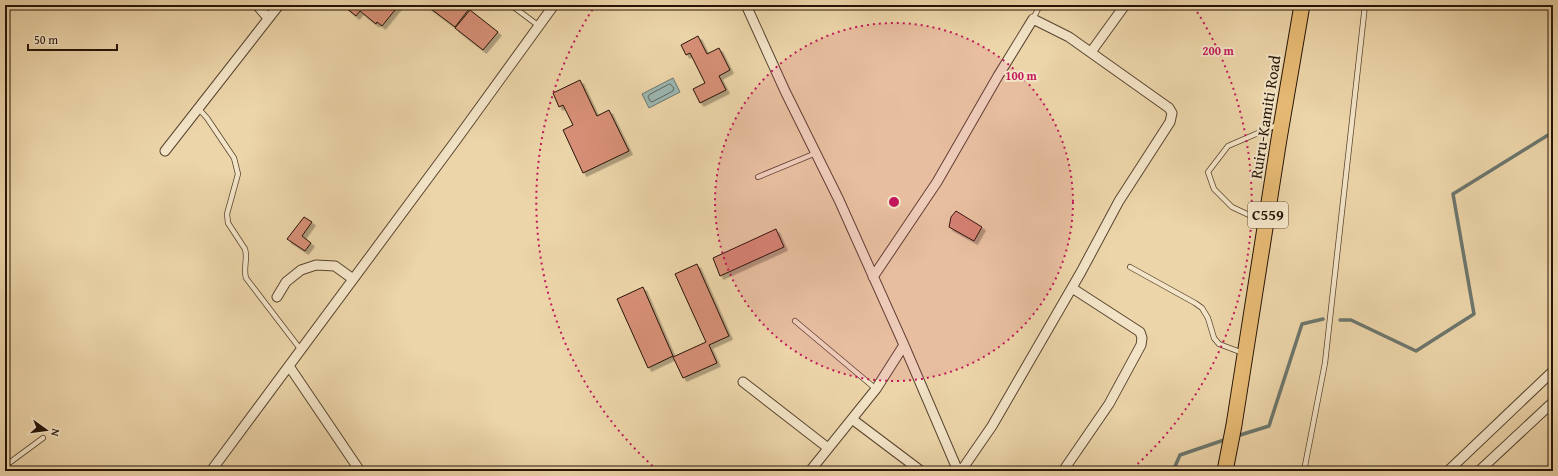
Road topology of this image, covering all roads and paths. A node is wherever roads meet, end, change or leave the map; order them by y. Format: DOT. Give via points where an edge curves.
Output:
graph roads {
  1 [pos="256,5"];
  2 [pos="278,5"];
  3 [pos="511,5"];
  4 [pos="554,5"];
  5 [pos="746,5"];
  6 [pos="1040,5"];
  7 [pos="1125,5"];
  8 [pos="1302,5"];
  9 [pos="1365,5"];
  10 [pos="268,18"];
  11 [pos="1033,19"];
  12 [pos="539,26"];
  13 [pos="1091,52"];
  14 [pos="198,108"];
  15 [pos="1282,122"];
  16 [pos="165,151"];
  17 [pos="816,153"];
  18 [pos="758,177"];
  19 [pos="1267,223"];
  20 [pos="1130,267"];
  21 [pos="873,277"];
  22 [pos="353,279"];
  23 [pos="1072,288"];
  24 [pos="277,297"];
  25 [pos="795,321"];
  26 [pos="904,345"];
  27 [pos="301,350"];
  28 [pos="1245,354"];
  29 [pos="289,366"];
  30 [pos="1553,371"];
  31 [pos="743,382"];
  32 [pos="876,389"];
  33 [pos="1553,402"];
  34 [pos="852,419"];
  35 [pos="43,438"];
  36 [pos="828,448"];
  37 [pos="5,466"];
  38 [pos="1226,468"];
  39 [pos="211,471"];
  40 [pos="360,471"];
  41 [pos="810,471"];
  42 [pos="921,471"];
  43 [pos="959,471"];
  44 [pos="1063,471"];
  45 [pos="1304,471"];
  46 [pos="1448,471"];
  47 [pos="1479,471"];
  1 -- 10 [label="street"];
  2 -- 10 [label="street"];
  3 -- 12 [label="lane"];
  4 -- 12 [label="street"];
  5 -- 17 [label="street"];
  6 -- 11 [label="lane"];
  7 -- 13 [label="street"];
  8 -- 15 [label="main road, Ruiru-Kamiti Road / C559"];
  9 -- 45 [label="lane" via="1325,363"];
  10 -- 14 [label="street"];
  11 -- 13 [label="street" via="1069,37"];
  11 -- 21 [label="street" via="937,182"];
  12 -- 22 [label="street"];
  13 -- 23 [label="street" via="1163,103 1172,113 1170,122 1119,201"];
  14 -- 16 [label="street"];
  14 -- 27 [label="lane" via="234,158 236,165 238,174 228,223 245,249 246,278"];
  15 -- 19 [label="main road, Ruiru-Kamiti Road / C559"];
  15 -- 19 [label="lane" via="1228,146 1208,172 1214,189 1232,207"];
  17 -- 18 [label="lane"];
  17 -- 21 [label="street"];
  19 -- 28 [label="main road, Ruiru-Kamiti Road / C559"];
  20 -- 28 [label="lane" via="1202,308 1219,344"];
  21 -- 26 [label="street"];
  22 -- 24 [label="street" via="335,266 316,264 300,270 286,282"];
  22 -- 27 [label="street"];
  23 -- 43 [label="street" via="992,426"];
  23 -- 44 [label="street" via="1140,332 1142,338 1141,345 1109,404"];
  25 -- 32 [label="lane"];
  26 -- 32 [label="street"];
  26 -- 43 [label="street"];
  27 -- 29 [label="street"];
  28 -- 38 [label="main road, Ruiru-Kamiti Road / C559"];
  29 -- 39 [label="street"];
  29 -- 40 [label="street"];
  30 -- 46 [label="street"];
  31 -- 36 [label="street"];
  32 -- 34 [label="street"];
  33 -- 47 [label="street"];
  34 -- 36 [label="street"];
  34 -- 42 [label="street"];
  35 -- 37 [label="lane"];
  36 -- 41 [label="street"];
}
